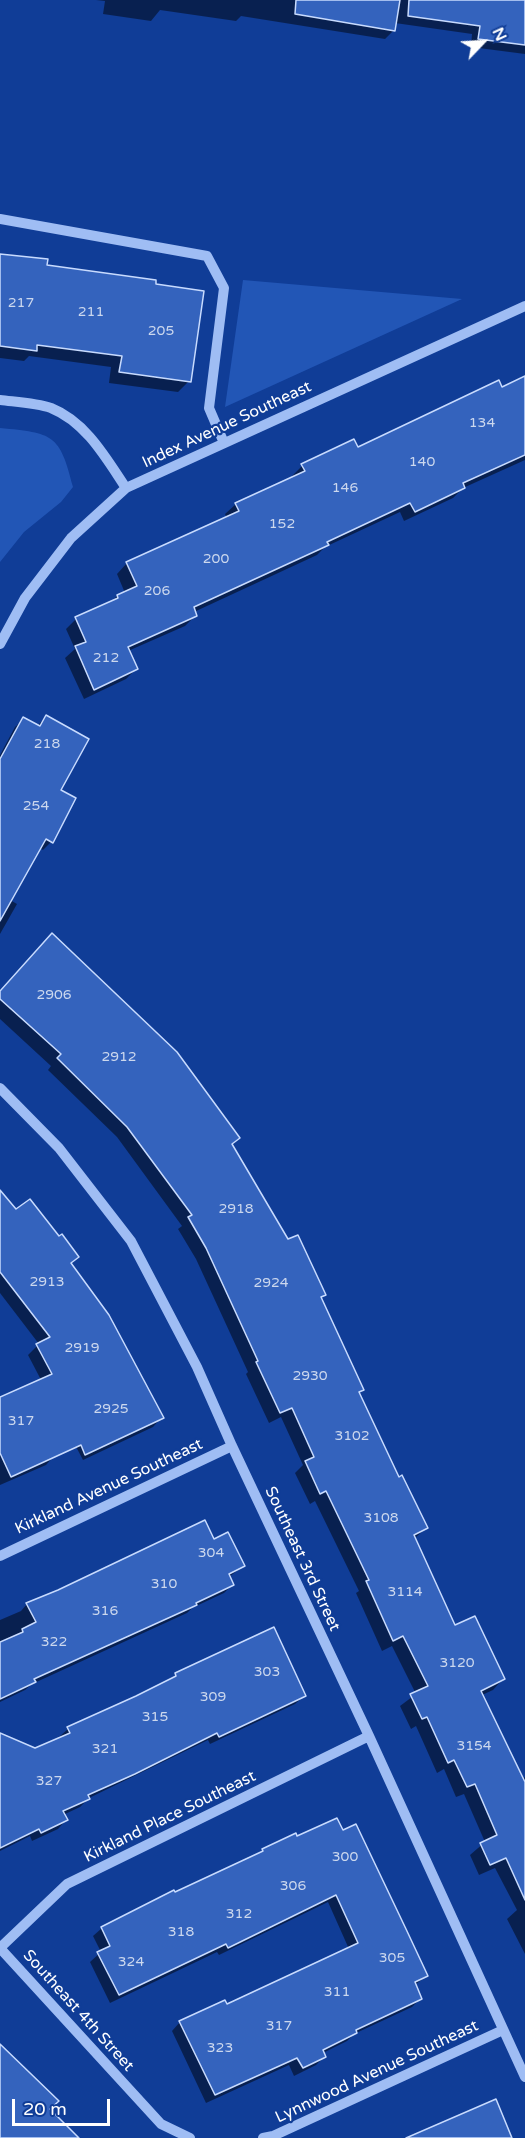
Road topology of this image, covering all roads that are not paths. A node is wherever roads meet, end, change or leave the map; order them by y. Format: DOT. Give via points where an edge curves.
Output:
graph roads {
  1 [pos="0,219"];
  2 [pos="525,306"];
  3 [pos="0,400"];
  4 [pos="224,443"];
  5 [pos="126,488"];
  6 [pos="0,644"];
  7 [pos="0,1088"];
  8 [pos="232,1446"];
  9 [pos="0,1556"];
  10 [pos="369,1736"];
  11 [pos="0,1948"];
  12 [pos="503,2030"];
  13 [pos="525,2077"];
  14 [pos="190,2138"];
  15 [pos="263,2138"];
  1 -- 4 [label="street" via="207,256 224,288 209,408"];
  2 -- 4 [label="street, Index Avenue Southeast"];
  3 -- 5 [label="street" via="49,408 74,420"];
  4 -- 5 [label="street, Index Avenue Southeast"];
  5 -- 6 [label="street, Index Avenue Southeast" via="71,538 25,598"];
  7 -- 8 [label="street, Southeast 3rd Street" via="59,1148 131,1241"];
  8 -- 9 [label="street, Kirkland Avenue Southeast"];
  8 -- 10 [label="street, Southeast 3rd Street"];
  10 -- 11 [label="street, Kirkland Place Southeast" via="67,1884"];
  10 -- 12 [label="street, Southeast 3rd Street"];
  11 -- 14 [label="street, Southeast 4th Street" via="161,2124"];
  12 -- 13 [label="street, Southeast 3rd Street"];
  12 -- 15 [label="street, Lynnwood Avenue Southeast"];
}
